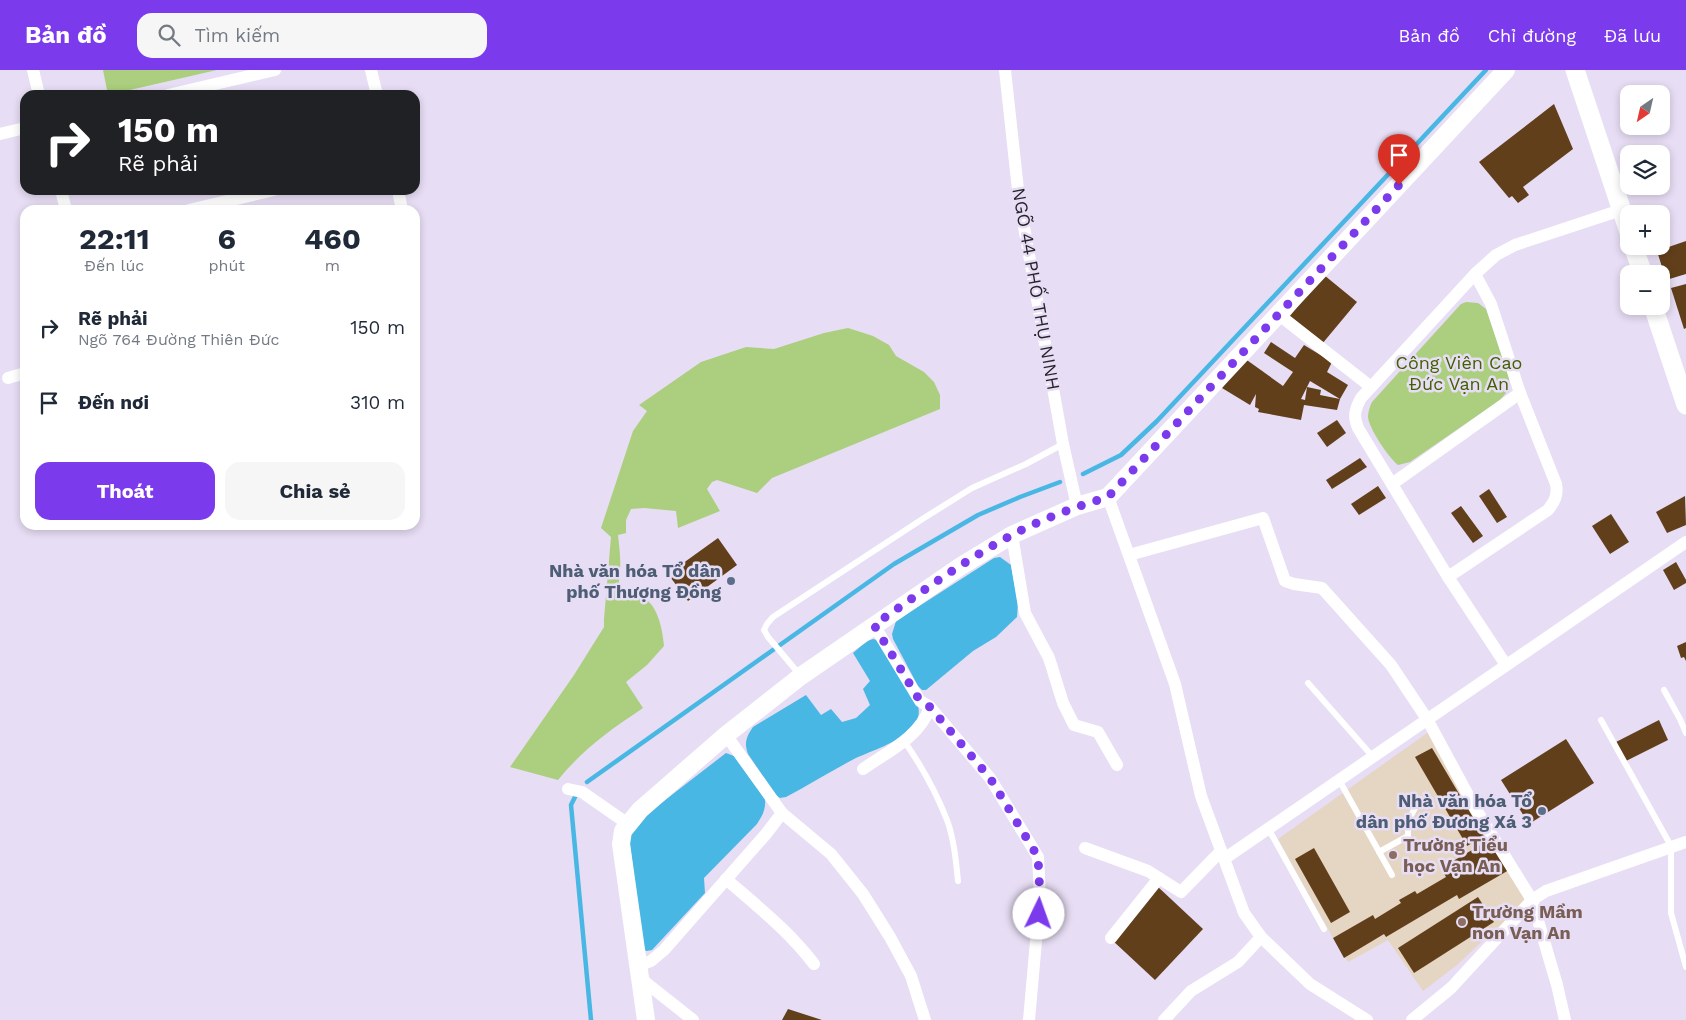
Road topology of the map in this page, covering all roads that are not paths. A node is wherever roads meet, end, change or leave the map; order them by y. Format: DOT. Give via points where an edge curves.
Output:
graph roads {
  1 [pos="33,70"];
  2 [pos="275,70"];
  3 [pos="371,70"];
  4 [pos="1005,70"];
  5 [pos="1506,70"];
  6 [pos="1575,70"];
  7 [pos="38,90"];
  8 [pos="189,90"];
  9 [pos="376,90"];
  10 [pos="20,129"];
  11 [pos="0,134"];
  12 [pos="253,195"];
  13 [pos="210,205"];
  14 [pos="1620,205"];
  15 [pos="1620,211"];
  16 [pos="1475,274"];
  17 [pos="1278,314"];
  18 [pos="1656,315"];
  19 [pos="20,374"];
  20 [pos="8,378"];
  21 [pos="1371,388"];
  22 [pos="1520,393"];
  23 [pos="1686,405"];
  24 [pos="1063,444"];
  25 [pos="1392,484"];
  26 [pos="1108,497"];
  27 [pos="1078,506"];
  28 [pos="1012,535"];
  29 [pos="1686,542"];
  30 [pos="1129,555"];
  31 [pos="1448,577"];
  32 [pos="874,625"];
  33 [pos="1506,665"];
  34 [pos="801,676"];
  35 [pos="1308,683"];
  36 [pos="1664,690"];
  37 [pos="930,707"];
  38 [pos="1427,720"];
  39 [pos="1601,720"];
  40 [pos="1686,733"];
  41 [pos="726,734"];
  42 [pos="904,741"];
  43 [pos="1373,757"];
  44 [pos="1117,765"];
  45 [pos="863,769"];
  46 [pos="1339,780"];
  47 [pos="568,789"];
  48 [pos="1420,799"];
  49 [pos="782,813"];
  50 [pos="628,824"];
  51 [pos="1268,828"];
  52 [pos="1686,842"];
  53 [pos="1671,846"];
  54 [pos="1085,848"];
  55 [pos="1379,852"];
  56 [pos="1222,855"];
  57 [pos="1392,875"];
  58 [pos="1160,878"];
  59 [pos="726,879"];
  60 [pos="958,881"];
  61 [pos="1532,900"];
  62 [pos="1324,929"];
  63 [pos="1261,937"];
  64 [pos="1111,938"];
  65 [pos="814,964"];
  66 [pos="1686,967"];
  67 [pos="639,972"];
  68 [pos="646,1020"];
  69 [pos="694,1020"];
  70 [pos="926,1020"];
  71 [pos="1029,1020"];
  72 [pos="1164,1020"];
  73 [pos="1367,1020"];
  74 [pos="1412,1020"];
  75 [pos="1565,1020"];
  1 -- 7 [label="street"];
  2 -- 8 [label="street"];
  3 -- 9 [label="street"];
  4 -- 24 [label="street, NGÕ 44 PHỐ THỤ NINH" via="1019,199"];
  5 -- 17 [label="street"];
  6 -- 14 [label="main road"];
  10 -- 11 [label="street"];
  12 -- 13 [label="street"];
  15 -- 16 [label="street" via="1514,246 1496,255"];
  16 -- 21 [label="street"];
  16 -- 22 [label="street" via="1491,304"];
  17 -- 21 [label="street"];
  17 -- 26 [label="street"];
  18 -- 23 [label="main road"];
  19 -- 20 [label="street"];
  21 -- 25 [label="street" via="1358,403 1354,418"];
  22 -- 25 [label="street"];
  22 -- 31 [label="street" via="1556,484 1555,500 1537,518"];
  24 -- 27 [label="street, NGÕ 44 PHỐ THỤ NINH"];
  24 -- 34 [label="lane" via="972,488 773,617 764,630"];
  25 -- 31 [label="street"];
  26 -- 27 [label="street"];
  26 -- 30 [label="street"];
  27 -- 28 [label="street"];
  28 -- 32 [label="street"];
  28 -- 44 [label="street" via="1025,613 1049,658 1063,703 1074,725 1098,732"];
  29 -- 33 [label="street"];
  30 -- 38 [label="street" via="1263,518 1284,581 1322,588 1391,665"];
  30 -- 56 [label="street" via="1175,684 1201,796"];
  31 -- 33 [label="street"];
  32 -- 34 [label="street"];
  32 -- 37 [label="street" via="920,701"];
  33 -- 38 [label="street"];
  34 -- 41 [label="street"];
  35 -- 43 [label="lane"];
  36 -- 40 [label="lane"];
  37 -- 42 [label="street" via="920,727"];
  37 -- 71 [label="street" via="990,778 1038,857 1040,896"];
  38 -- 43 [label="street"];
  38 -- 61 [label="street" via="1475,808"];
  39 -- 53 [label="lane"];
  41 -- 49 [label="street"];
  41 -- 50 [label="street"];
  42 -- 45 [label="street"];
  42 -- 60 [label="lane" via="920,764 947,820"];
  43 -- 46 [label="street"];
  46 -- 51 [label="street"];
  46 -- 55 [label="lane"];
  47 -- 50 [label="street" via="582,792"];
  48 -- 55 [label="lane" via="1408,821 1408,836"];
  49 -- 59 [label="street"];
  49 -- 70 [label="street" via="831,854 863,894 910,976"];
  50 -- 67 [label="street" via="621,844"];
  51 -- 56 [label="street"];
  51 -- 62 [label="lane"];
  52 -- 53 [label="street"];
  53 -- 61 [label="street" via="1546,891"];
  53 -- 66 [label="lane" via="1672,913"];
  54 -- 58 [label="street"];
  55 -- 57 [label="lane"];
  56 -- 58 [label="street" via="1181,892"];
  56 -- 63 [label="street" via="1244,913"];
  58 -- 64 [label="street"];
  59 -- 65 [label="street" via="782,927"];
  59 -- 67 [label="street" via="664,950"];
  61 -- 74 [label="street" via="1450,988"];
  61 -- 75 [label="street"];
  63 -- 72 [label="street" via="1238,962 1191,991"];
  63 -- 73 [label="street" via="1310,984"];
  67 -- 68 [label="street"];
  67 -- 69 [label="street"];
}
